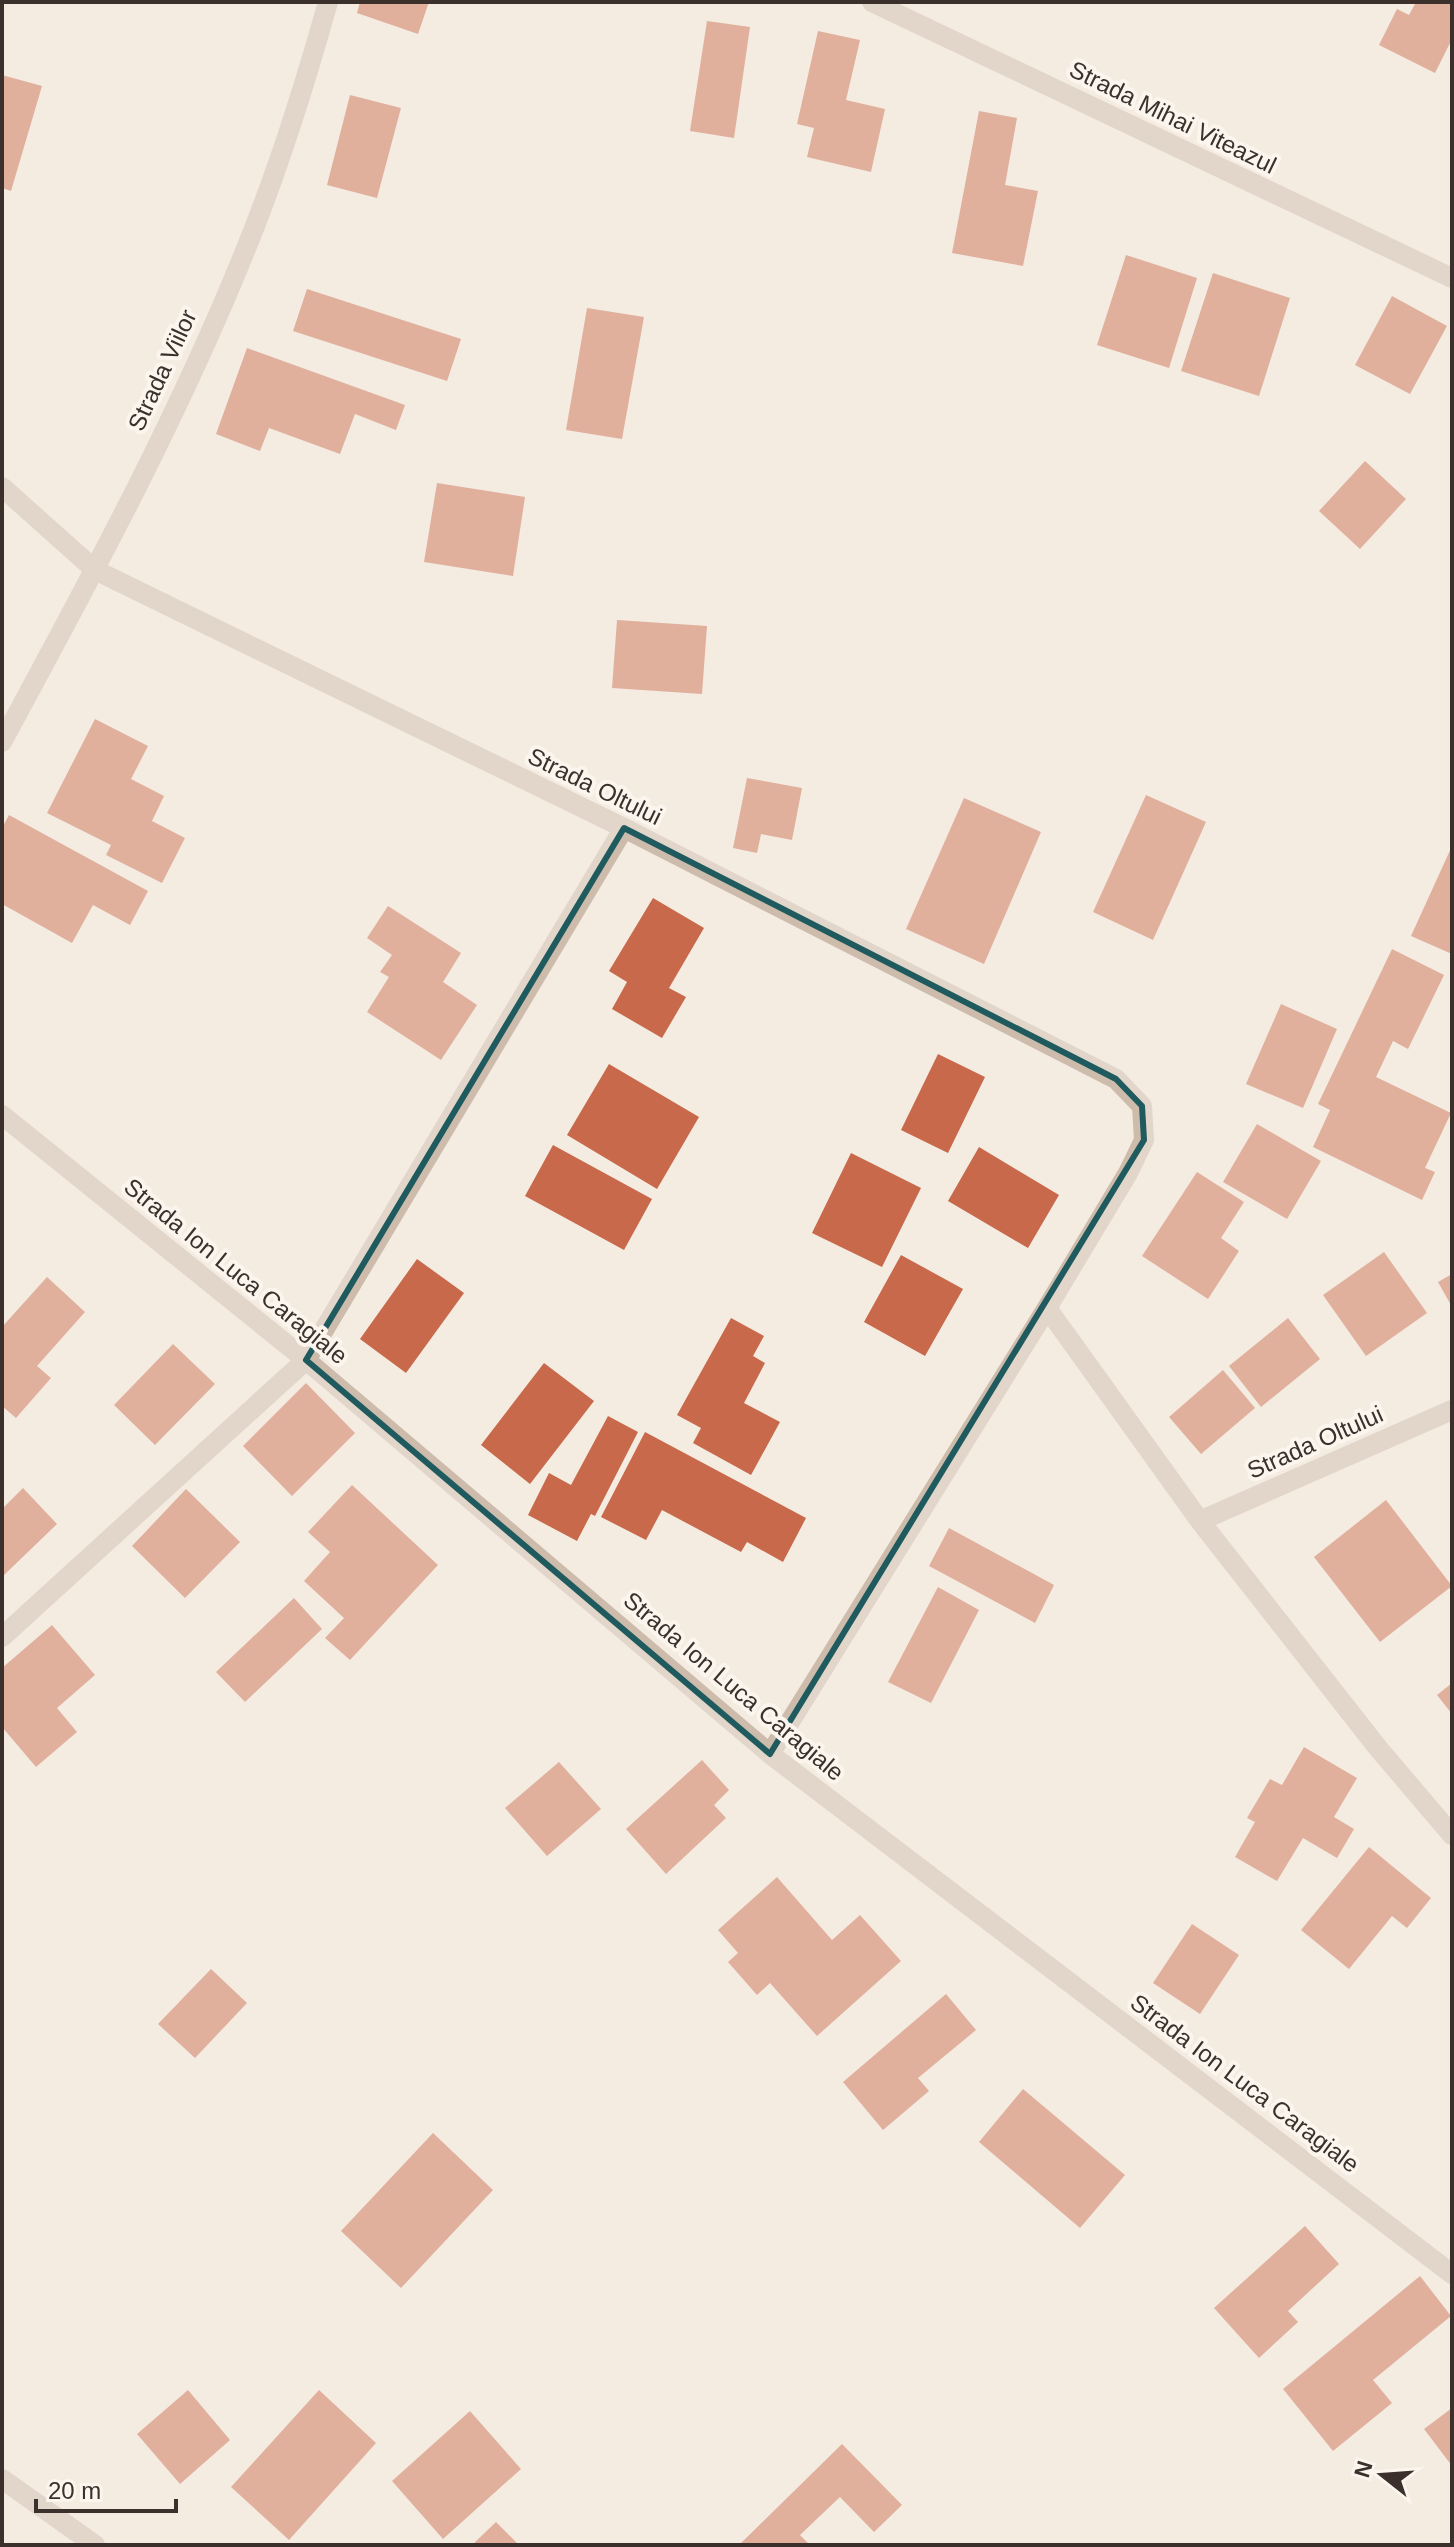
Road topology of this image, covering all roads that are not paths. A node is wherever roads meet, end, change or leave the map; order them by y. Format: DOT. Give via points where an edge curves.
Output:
graph roads {
  1 [pos="328,2"];
  2 [pos="872,2"];
  3 [pos="1452,278"];
  4 [pos="2,487"];
  5 [pos="95,570"];
  6 [pos="2,742"];
  7 [pos="624,828"];
  8 [pos="2,1115"];
  9 [pos="1047,1308"];
  10 [pos="306,1360"];
  11 [pos="1452,1410"];
  12 [pos="1200,1521"];
  13 [pos="2,1637"];
  14 [pos="770,1754"];
  15 [pos="1452,1835"];
  16 [pos="1452,2274"];
  17 [pos="2,2479"];
  18 [pos="95,2545"];
  1 -- 5 [label="street, Strada Viilor" via="255,225 191,375"];
  2 -- 3 [label="street, Strada Mihai Viteazul"];
  4 -- 5 [label="street, Strada Oltului"];
  5 -- 6 [label="street, Strada Viilor"];
  5 -- 7 [label="street, Strada Oltului"];
  7 -- 9 [label="street, Strada Oltului" via="1116,1079 1142,1106 1144,1140"];
  7 -- 10 [label="street"];
  8 -- 10 [label="street, Strada Ion Luca Caragiale"];
  9 -- 12 [label="street"];
  9 -- 14 [label="street"];
  10 -- 13 [label="street"];
  10 -- 14 [label="street, Strada Ion Luca Caragiale"];
  11 -- 12 [label="street, Strada Oltului"];
  12 -- 15 [label="street"];
  14 -- 16 [label="street, Strada Ion Luca Caragiale"];
  17 -- 18 [label="street"];
}
